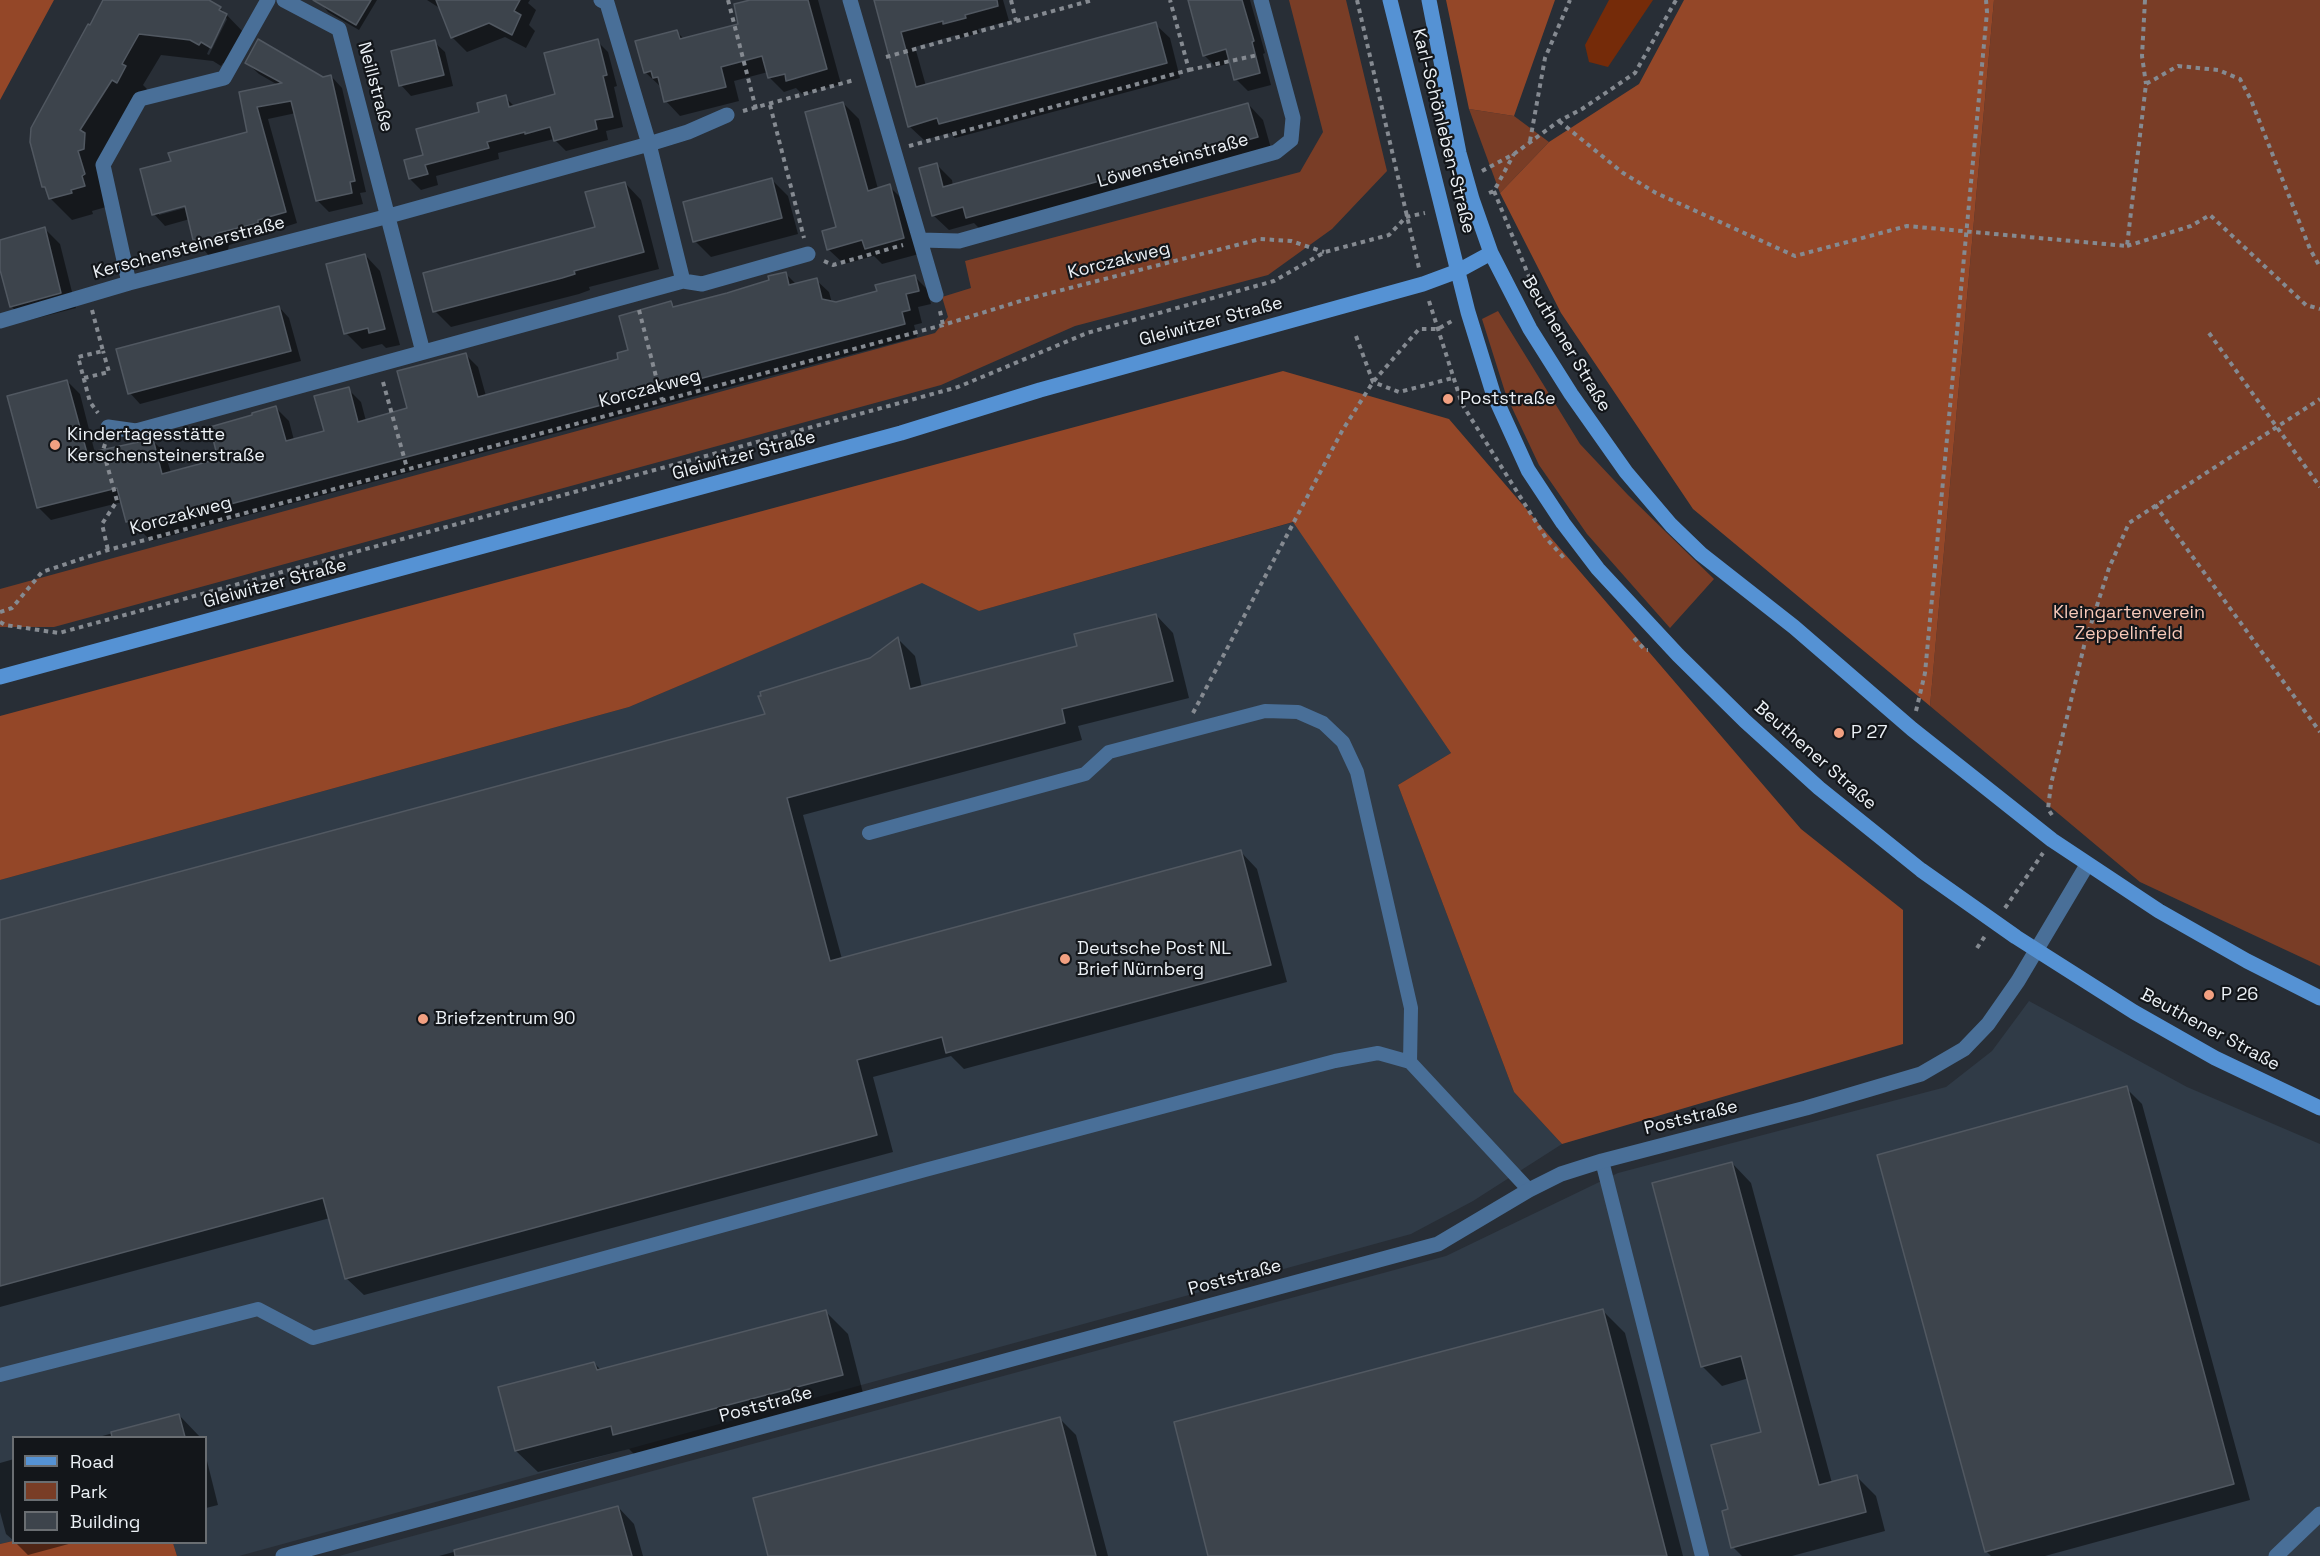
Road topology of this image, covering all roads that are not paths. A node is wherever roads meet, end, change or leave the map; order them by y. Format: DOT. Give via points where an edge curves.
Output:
graph roads {
  1 [pos="268,0"];
  2 [pos="284,0"];
  3 [pos="601,0"];
  4 [pos="850,0"];
  5 [pos="1261,0"];
  6 [pos="1390,0"];
  7 [pos="1429,0"];
  8 [pos="727,115"];
  9 [pos="649,144"];
  10 [pos="389,216"];
  11 [pos="921,240"];
  12 [pos="1491,253"];
  13 [pos="808,254"];
  14 [pos="1458,271"];
  15 [pos="683,281"];
  16 [pos="129,283"];
  17 [pos="936,295"];
  18 [pos="0,321"];
  19 [pos="423,352"];
  20 [pos="108,427"];
  21 [pos="0,677"];
  22 [pos="869,833"];
  23 [pos="2087,865"];
  24 [pos="2035,950"];
  25 [pos="2320,998"];
  26 [pos="1410,1062"];
  27 [pos="2320,1108"];
  28 [pos="1602,1161"];
  29 [pos="1529,1190"];
  30 [pos="0,1375"];
  31 [pos="2320,1514"];
  32 [pos="283,1556"];
  33 [pos="1702,1556"];
  34 [pos="2276,1556"];
  1 -- 16 [label="street" via="224,78 140,99 103,165"];
  2 -- 10 [label="street, Neillstraße" via="339,28"];
  3 -- 9 [label="street" via="607,3"];
  4 -- 11 [label="street"];
  5 -- 11 [label="street, Löwensteinstraße" via="1293,118 1291,140 1276,152 959,242"];
  6 -- 14 [label="main road, Karl-Schönleben-Straße"];
  7 -- 12 [label="main road, Karl-Schönleben-Straße" via="1452,125"];
  8 -- 9 [label="street, Kerschensteinerstraße"];
  9 -- 10 [label="street, Kerschensteinerstraße"];
  9 -- 15 [label="street"];
  10 -- 16 [label="street, Kerschensteinerstraße"];
  10 -- 19 [label="street"];
  11 -- 17 [label="street"];
  12 -- 14 [label="main road, Gleiwitzer Straße"];
  12 -- 23 [label="main road, Beuthener Straße" via="1530,329 1570,394 1650,502 1701,554 1794,627 1912,729"];
  13 -- 15 [label="street" via="702,284"];
  14 -- 21 [label="main road, Gleiwitzer Straße" via="1040,390 901,434"];
  14 -- 24 [label="main road, Beuthener Straße" via="1493,393 1517,447 1563,523 1599,569 1701,679 1790,763 1897,852"];
  15 -- 19 [label="street"];
  16 -- 18 [label="street, Kerschensteinerstraße"];
  19 -- 20 [label="street" via="136,431"];
  22 -- 26 [label="lane" via="1084,774 1109,752 1265,711 1298,712 1323,723 1343,742 1357,772 1410,1008"];
  23 -- 24 [label="street, Poststraße"];
  23 -- 25 [label="main road, Beuthener Straße" via="2205,938"];
  24 -- 27 [label="main road, Beuthener Straße" via="2195,1047"];
  24 -- 28 [label="street, Poststraße" via="2010,993 1976,1038 1951,1058 1921,1074"];
  26 -- 29 [label="lane"];
  26 -- 30 [label="lane" via="1378,1053 1335,1061 313,1338 258,1309"];
  28 -- 29 [label="street, Poststraße" via="1561,1174"];
  28 -- 33 [label="lane"];
  29 -- 32 [label="street, Poststraße" via="1438,1244"];
  31 -- 34 [label="street"];
}
